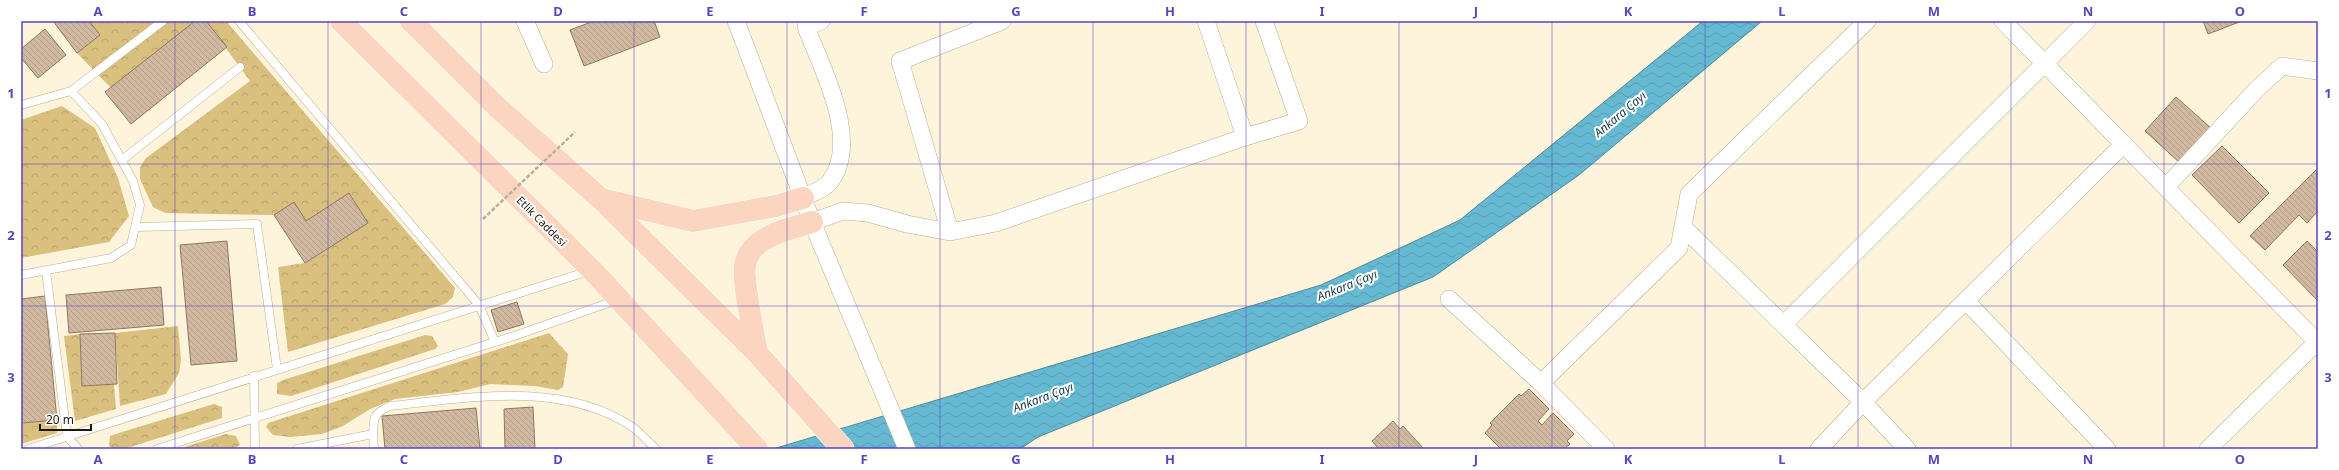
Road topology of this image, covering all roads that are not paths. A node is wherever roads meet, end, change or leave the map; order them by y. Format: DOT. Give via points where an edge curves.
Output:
graph roads {
  1 [pos="163,21"];
  2 [pos="239,21"];
  3 [pos="341,21"];
  4 [pos="411,21"];
  5 [pos="525,21"];
  6 [pos="736,21"];
  7 [pos="821,21"];
  8 [pos="1002,21"];
  9 [pos="1206,21"];
  10 [pos="1264,21"];
  11 [pos="1867,21"];
  12 [pos="2004,21"];
  13 [pos="2087,21"];
  14 [pos="544,64"];
  15 [pos="2046,64"];
  16 [pos="240,67"];
  17 [pos="2318,71"];
  18 [pos="71,91"];
  19 [pos="21,106"];
  20 [pos="1245,137"];
  21 [pos="2124,144"];
  22 [pos="122,160"];
  23 [pos="2166,187"];
  24 [pos="803,198"];
  25 [pos="601,199"];
  26 [pos="812,222"];
  27 [pos="137,227"];
  28 [pos="1683,227"];
  29 [pos="950,232"];
  30 [pos="592,270"];
  31 [pos="46,271"];
  32 [pos="21,275"];
  33 [pos="619,299"];
  34 [pos="1449,299"];
  35 [pos="1967,302"];
  36 [pos="479,305"];
  37 [pos="1784,324"];
  38 [pos="496,342"];
  39 [pos="2318,343"];
  40 [pos="757,353"];
  41 [pos="277,369"];
  42 [pos="254,376"];
  43 [pos="1541,383"];
  44 [pos="1864,402"];
  45 [pos="256,417"];
  46 [pos="373,434"];
  47 [pos="67,436"];
  48 [pos="28,449"];
  49 [pos="78,449"];
  50 [pos="157,449"];
  51 [pos="255,449"];
  52 [pos="297,449"];
  53 [pos="374,449"];
  54 [pos="656,449"];
  55 [pos="757,449"];
  56 [pos="843,449"];
  57 [pos="908,449"];
  58 [pos="1606,449"];
  59 [pos="1819,449"];
  60 [pos="1907,449"];
  61 [pos="2107,449"];
  62 [pos="2208,449"];
  1 -- 18 [label="lane"];
  2 -- 36 [label="lane"];
  3 -- 30 [label="main road, Etlik Caddesi"];
  4 -- 25 [label="main road" via="497,107"];
  5 -- 14 [label="street"];
  6 -- 24 [label="street"];
  7 -- 24 [label="street" via="806,27 840,120 842,158 829,183"];
  8 -- 29 [label="street" via="900,61"];
  9 -- 20 [label="street"];
  10 -- 20 [label="street" via="1299,121"];
  11 -- 28 [label="street" via="1689,194"];
  12 -- 15 [label="street"];
  13 -- 15 [label="street"];
  15 -- 21 [label="street"];
  15 -- 37 [label="street"];
  16 -- 22 [label="lane"];
  17 -- 23 [label="street" via="2282,66 2257,89"];
  18 -- 19 [label="lane"];
  18 -- 22 [label="lane" via="102,124"];
  20 -- 29 [label="street" via="996,223"];
  21 -- 23 [label="street"];
  21 -- 35 [label="street"];
  22 -- 27 [label="lane" via="133,181 140,205"];
  23 -- 39 [label="street"];
  24 -- 25 [label="main road" via="776,206 693,221"];
  24 -- 26 [label="street"];
  25 -- 40 [label="main road"];
  26 -- 29 [label="street" via="843,211 868,213"];
  26 -- 40 [label="main road" via="768,238 749,252 745,266 746,279"];
  26 -- 57 [label="street"];
  27 -- 31 [label="lane" via="131,245 111,258"];
  27 -- 41 [label="lane" via="257,224"];
  28 -- 37 [label="street"];
  28 -- 43 [label="street" via="1680,248"];
  30 -- 33 [label="main road, Etlik Caddesi"];
  30 -- 36 [label="lane"];
  31 -- 32 [label="lane"];
  31 -- 47 [label="lane"];
  33 -- 38 [label="lane"];
  33 -- 55 [label="main road, Etlik Caddesi"];
  34 -- 43 [label="street"];
  35 -- 44 [label="street"];
  35 -- 61 [label="street"];
  36 -- 38 [label="lane"];
  36 -- 41 [label="lane"];
  37 -- 44 [label="street"];
  38 -- 45 [label="lane"];
  39 -- 62 [label="street"];
  40 -- 56 [label="main road"];
  41 -- 42 [label="lane"];
  42 -- 45 [label="lane"];
  42 -- 47 [label="lane"];
  43 -- 58 [label="street"];
  44 -- 59 [label="street"];
  44 -- 60 [label="street"];
  45 -- 50 [label="lane"];
  45 -- 51 [label="lane"];
  46 -- 52 [label="lane"];
  46 -- 53 [label="lane"];
  46 -- 54 [label="lane" via="374,417 378,411 390,406 480,397 530,396 585,404 631,426"];
  47 -- 48 [label="lane"];
  47 -- 49 [label="lane"];
}
